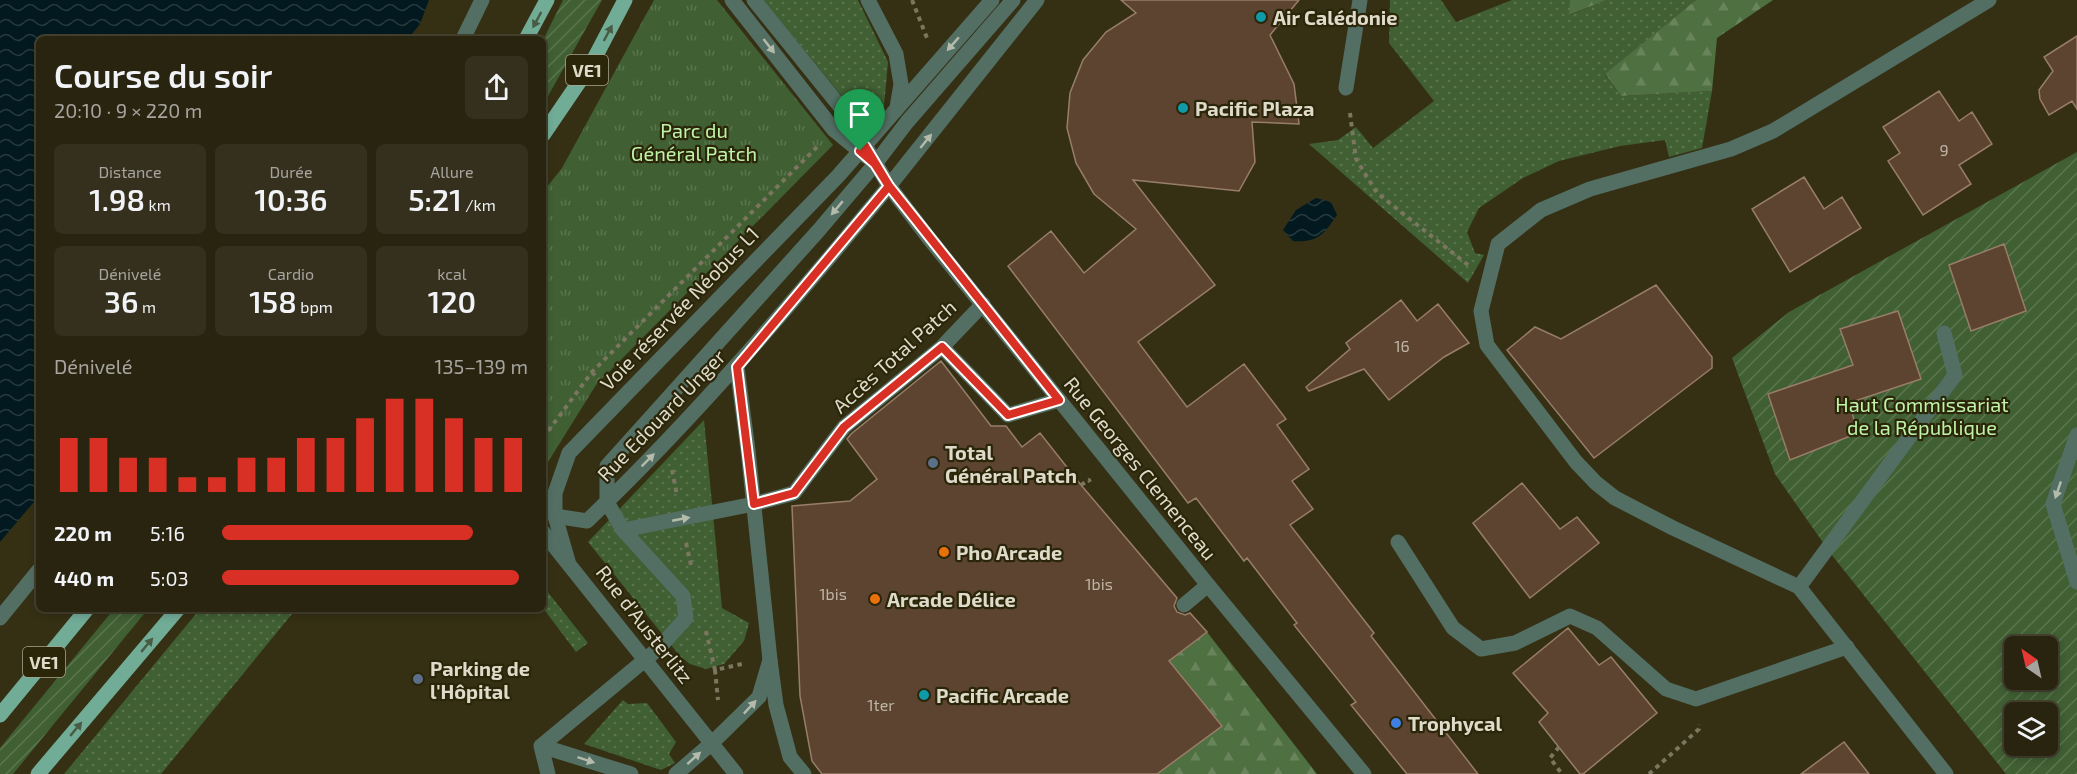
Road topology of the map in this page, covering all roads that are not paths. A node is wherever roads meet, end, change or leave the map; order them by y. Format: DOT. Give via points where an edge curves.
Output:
graph roads {
  1 [pos="482,0"];
  2 [pos="548,0"];
  3 [pos="625,0"];
  4 [pos="732,0"];
  5 [pos="754,0"];
  6 [pos="868,0"];
  7 [pos="992,0"];
  8 [pos="1013,0"];
  9 [pos="1037,0"];
  10 [pos="1360,0"];
  11 [pos="1989,0"];
  12 [pos="464,36"];
  13 [pos="528,36"];
  14 [pos="1346,88"];
  15 [pos="896,111"];
  16 [pos="546,131"];
  17 [pos="863,149"];
  18 [pos="875,164"];
  19 [pos="889,186"];
  20 [pos="983,304"];
  21 [pos="1944,333"];
  22 [pos="942,347"];
  23 [pos="737,367"];
  24 [pos="1059,400"];
  25 [pos="2077,435"];
  26 [pos="607,502"];
  27 [pos="754,504"];
  28 [pos="546,506"];
  29 [pos="555,516"];
  30 [pos="623,530"];
  31 [pos="546,535"];
  32 [pos="1398,542"];
  33 [pos="568,561"];
  34 [pos="36,574"];
  35 [pos="2077,582"];
  36 [pos="1208,585"];
  37 [pos="1799,587"];
  38 [pos="1184,605"];
  39 [pos="85,612"];
  40 [pos="174,612"];
  41 [pos="0,618"];
  42 [pos="1847,647"];
  43 [pos="646,659"];
  44 [pos="770,660"];
  45 [pos="0,715"];
  46 [pos="712,742"];
  47 [pos="541,746"];
  48 [pos="38,774"];
  49 [pos="548,774"];
  50 [pos="631,774"];
  51 [pos="676,774"];
  52 [pos="736,774"];
  53 [pos="804,774"];
  54 [pos="1364,774"];
  55 [pos="1946,774"];
  1 -- 12 [label="street"];
  2 -- 13 [label="main road, one-way"];
  16 -- 3 [label="main road, VE1, one-way" via="592,63"];
  4 -- 17 [label="street, one-way" via="834,130"];
  5 -- 17 [label="street" via="847,115"];
  6 -- 15 [label="street" via="896,54 901,84"];
  7 -- 15 [label="street, Voie réservée Néobus L1, one-way"];
  8 -- 18 [label="street, Rue Edouard Unger"];
  19 -- 9 [label="street, Rue Edouard Unger, one-way"];
  10 -- 14 [label="street"];
  11 -- 37 [label="street" via="1773,131 1731,148 1590,189 1541,210 1498,244 1481,311 1487,345 1576,462 1615,498"];
  15 -- 17 [label="street, Voie réservée Néobus L1"];
  17 -- 18 [label="street"];
  17 -- 29 [label="street, Voie réservée Néobus L1" via="569,453 555,494"];
  18 -- 19 [label="street"];
  18 -- 26 [label="street, Rue Edouard Unger, one-way" via="607,466"];
  19 -- 20 [label="street, Rue Georges Clemenceau"];
  19 -- 23 [label="street, Rue Edouard Unger"];
  20 -- 22 [label="street, Accès Total Patch"];
  20 -- 24 [label="street, Rue Georges Clemenceau"];
  21 -- 37 [label="street" via="1955,375"];
  22 -- 24 [label="street" via="1008,415"];
  22 -- 27 [label="street, Accès Total Patch" via="844,427 794,493"];
  26 -- 23 [label="street, Rue Edouard Unger, one-way"];
  23 -- 27 [label="street"];
  24 -- 36 [label="street, Rue Georges Clemenceau"];
  25 -- 35 [label="street, one-way" via="2053,504"];
  26 -- 29 [label="street" via="587,521"];
  26 -- 30 [label="street"];
  30 -- 27 [label="street, Accès Total Patch, one-way"];
  27 -- 44 [label="street"];
  28 -- 29 [label="street"];
  29 -- 33 [label="street, Voie réservée Néobus L1"];
  30 -- 43 [label="street" via="683,596 686,618"];
  31 -- 33 [label="street, Rue d'Austerlitz"];
  32 -- 42 [label="street" via="1453,628 1481,649 1515,643 1570,616 1597,628 1666,690 1696,699"];
  33 -- 43 [label="street, Rue d'Austerlitz"];
  34 -- 41 [label="street"];
  36 -- 38 [label="street"];
  36 -- 54 [label="street, Rue Georges Clemenceau"];
  37 -- 42 [label="street"];
  39 -- 45 [label="main road, VE1"];
  48 -- 40 [label="main road, one-way"];
  42 -- 55 [label="street"];
  43 -- 46 [label="street, Rue d'Austerlitz"];
  43 -- 47 [label="street"];
  46 -- 44 [label="street, one-way" via="759,697"];
  44 -- 53 [label="street" via="776,705 790,757"];
  51 -- 46 [label="street, one-way"];
  46 -- 52 [label="street, Rue d'Austerlitz"];
  47 -- 49 [label="street"];
  47 -- 50 [label="street, one-way"];
}
